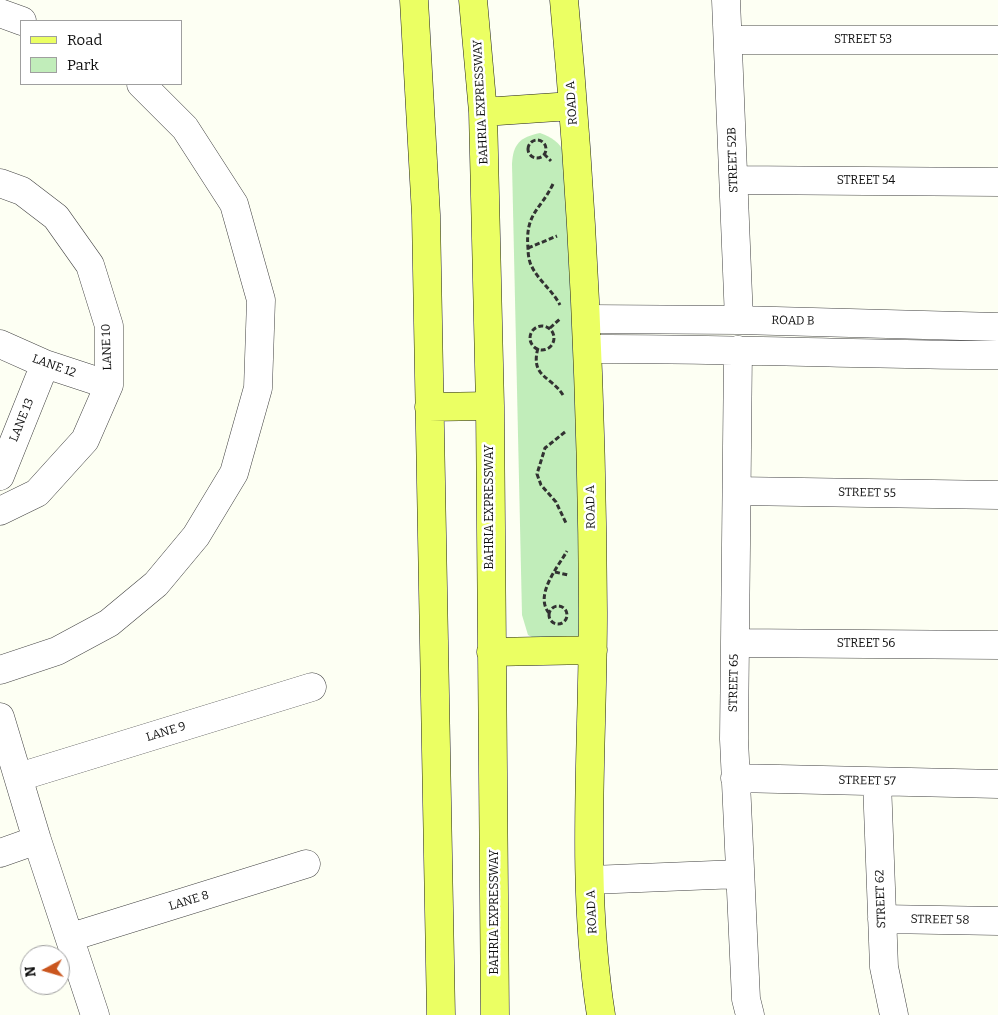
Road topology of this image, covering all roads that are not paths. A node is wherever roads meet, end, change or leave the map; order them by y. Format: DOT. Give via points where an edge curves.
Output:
graph roads {
  1 [pos="414,0"];
  2 [pos="474,0"];
  3 [pos="564,0"];
  4 [pos="726,0"];
  5 [pos="0,13"];
  6 [pos="20,20"];
  7 [pos="728,40"];
  8 [pos="998,40"];
  9 [pos="142,85"];
  10 [pos="572,106"];
  11 [pos="483,112"];
  12 [pos="734,180"];
  13 [pos="998,182"];
  14 [pos="0,183"];
  15 [pos="570,314"];
  16 [pos="740,320"];
  17 [pos="998,327"];
  18 [pos="0,344"];
  19 [pos="588,349"];
  20 [pos="738,350"];
  21 [pos="998,356"];
  22 [pos="44,364"];
  23 [pos="108,385"];
  24 [pos="490,406"];
  25 [pos="429,407"];
  26 [pos="0,476"];
  27 [pos="737,491"];
  28 [pos="998,495"];
  29 [pos="0,511"];
  30 [pos="735,643"];
  31 [pos="998,645"];
  32 [pos="593,650"];
  33 [pos="491,652"];
  34 [pos="0,670"];
  35 [pos="312,686"];
  36 [pos="0,717"];
  37 [pos="20,777"];
  38 [pos="736,778"];
  39 [pos="877,782"];
  40 [pos="998,784"];
  41 [pos="37,840"];
  42 [pos="0,853"];
  43 [pos="306,864"];
  44 [pos="739,874"];
  45 [pos="591,880"];
  46 [pos="882,919"];
  47 [pos="998,921"];
  48 [pos="71,937"];
  49 [pos="95,1015"];
  50 [pos="441,1015"];
  51 [pos="495,1015"];
  52 [pos="601,1015"];
  53 [pos="750,1015"];
  54 [pos="894,1015"];
  1 -- 25 [label="main road" via="426,215"];
  2 -- 11 [label="main road, BAHRIA EXPRESSWAY"];
  3 -- 10 [label="main road, ROAD A"];
  4 -- 7 [label="street, STREET 52B"];
  5 -- 6 [label="street"];
  7 -- 8 [label="street, STREET 53"];
  7 -- 12 [label="street, STREET 52B"];
  9 -- 34 [label="street" via="185,128 234,204 260,300 258,388 234,474 196,536 156,584 109,623 57,651"];
  10 -- 11 [label="main road"];
  10 -- 15 [label="main road, ROAD A" via="581,234"];
  11 -- 24 [label="main road, BAHRIA EXPRESSWAY"];
  12 -- 13 [label="street, STREET 54"];
  12 -- 16 [label="street, STREET 52B"];
  14 -- 23 [label="street, LANE 10" via="22,191 56,217 90,265 109,326"];
  15 -- 16 [label="street, ROAD B"];
  15 -- 19 [label="main road, ROAD A"];
  16 -- 17 [label="street, ROAD B"];
  18 -- 22 [label="street, LANE 12"];
  19 -- 20 [label="street"];
  19 -- 32 [label="main road, ROAD A"];
  20 -- 21 [label="street"];
  20 -- 27 [label="street, STREET 65"];
  22 -- 23 [label="street, LANE 12"];
  22 -- 26 [label="street, LANE 13"];
  23 -- 29 [label="street, LANE 10" via="85,440 37,493"];
  24 -- 25 [label="main road"];
  24 -- 33 [label="main road, BAHRIA EXPRESSWAY"];
  25 -- 50 [label="main road"];
  27 -- 28 [label="street, STREET 55"];
  27 -- 30 [label="street, STREET 65"];
  30 -- 31 [label="street, STREET 56"];
  30 -- 38 [label="street, STREET 65"];
  32 -- 33 [label="main road"];
  32 -- 45 [label="main road, ROAD A" via="589,806"];
  33 -- 51 [label="main road, BAHRIA EXPRESSWAY"];
  35 -- 37 [label="street, LANE 9"];
  36 -- 37 [label="street"];
  37 -- 41 [label="street"];
  38 -- 39 [label="street, STREET 57"];
  38 -- 44 [label="street, STREET 65"];
  39 -- 40 [label="street, STREET 57"];
  39 -- 46 [label="street, STREET 62"];
  41 -- 42 [label="street"];
  41 -- 48 [label="street"];
  43 -- 48 [label="street, LANE 8"];
  44 -- 45 [label="street"];
  44 -- 53 [label="street, STREET 65" via="746,999"];
  45 -- 52 [label="main road, ROAD A" via="595,977"];
  46 -- 47 [label="street, STREET 58"];
  46 -- 54 [label="street, STREET 62" via="884,967"];
  48 -- 49 [label="street"];
}
